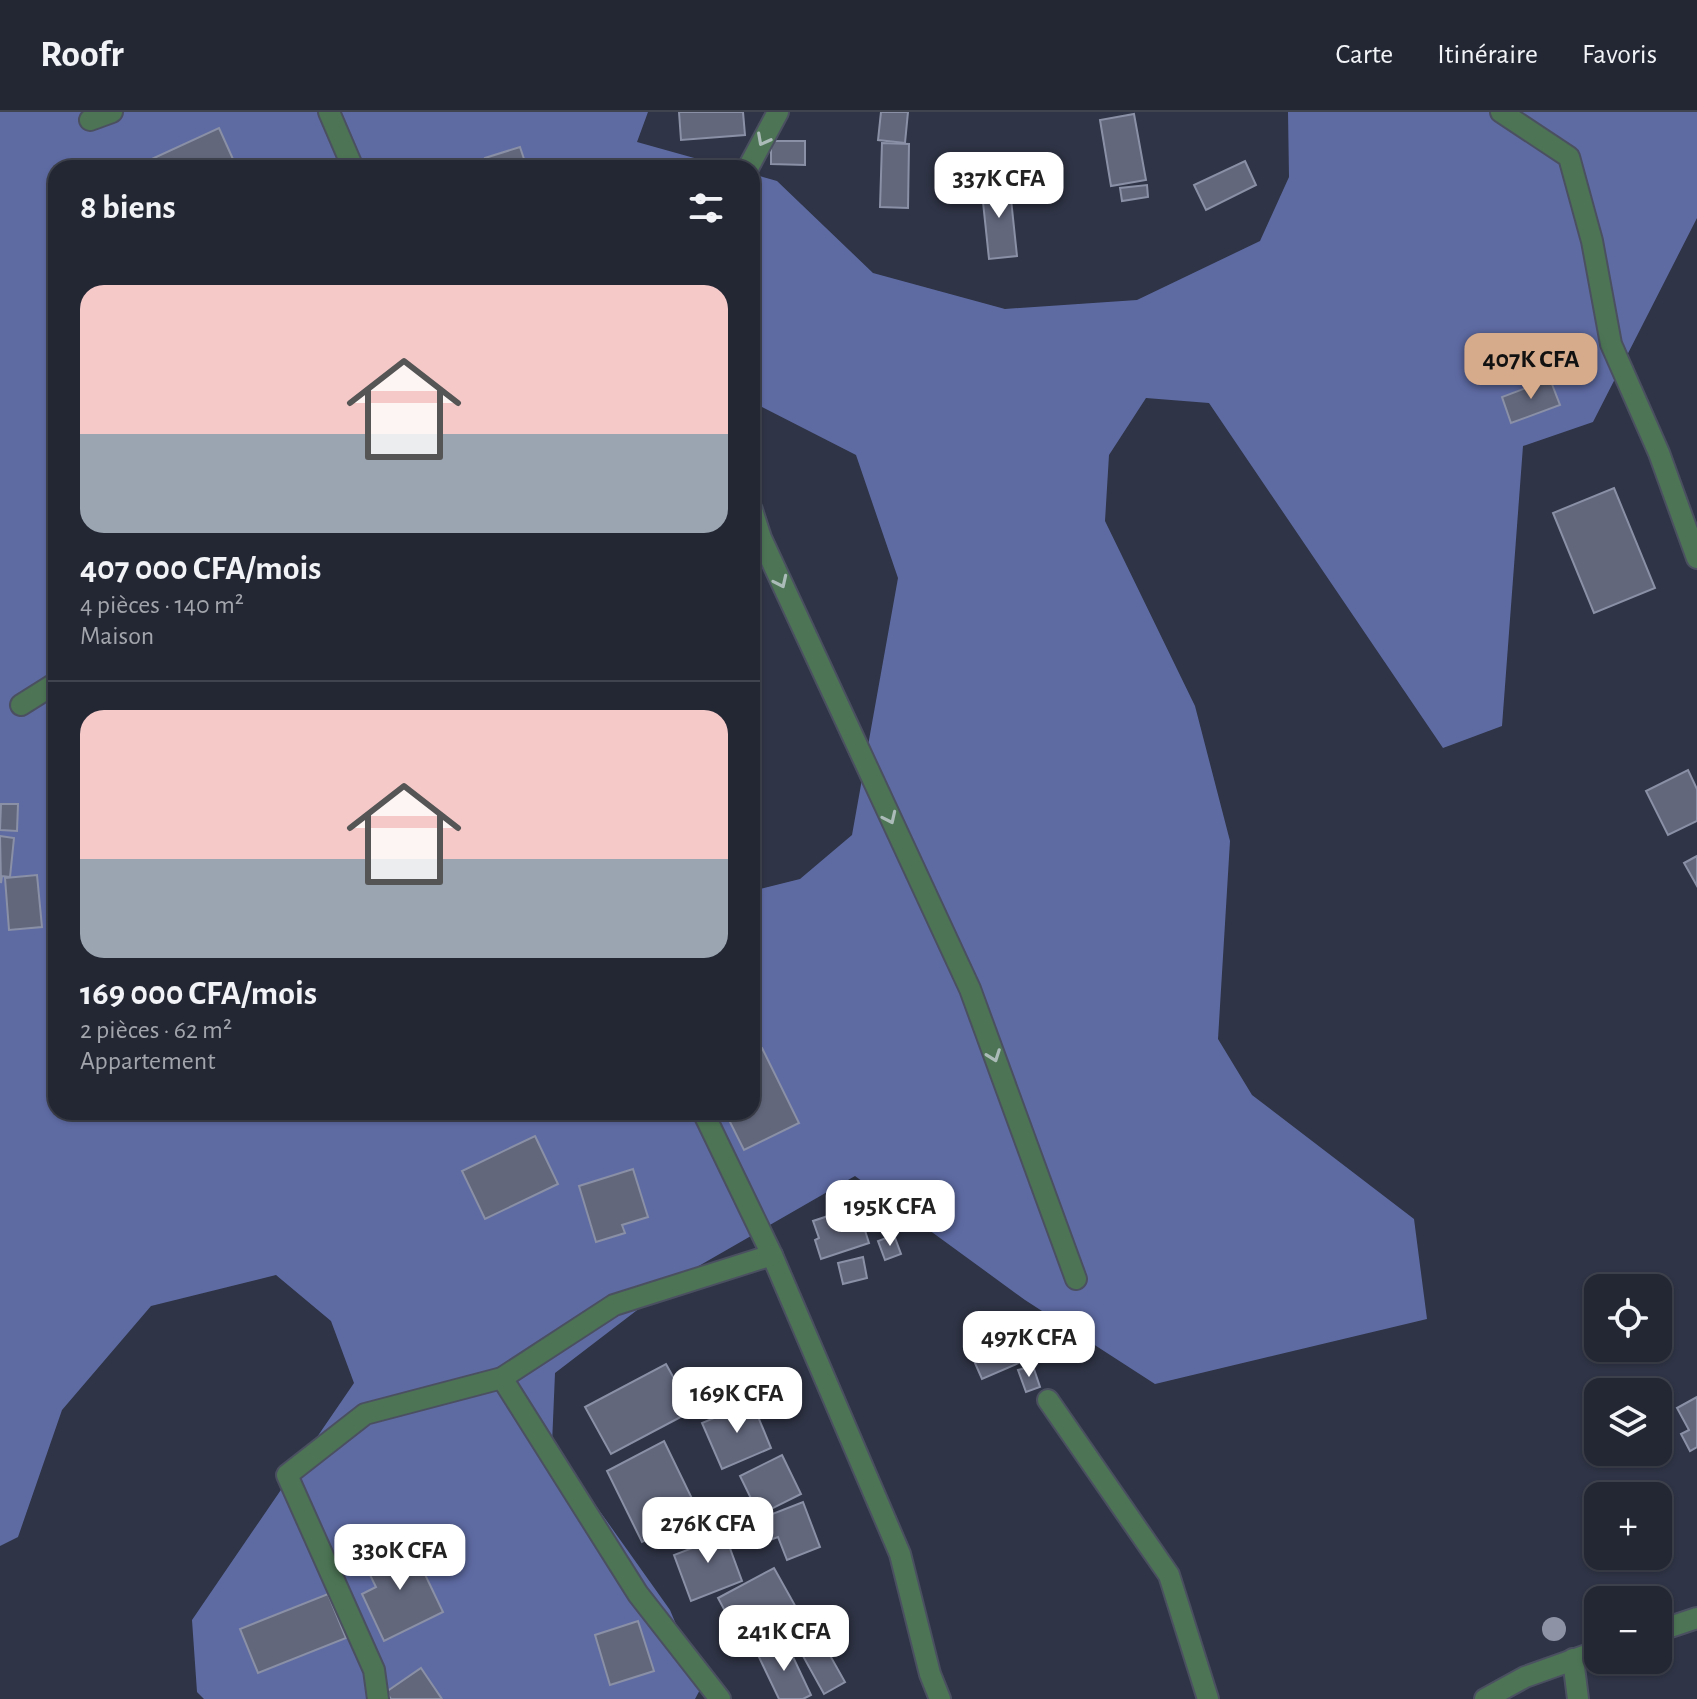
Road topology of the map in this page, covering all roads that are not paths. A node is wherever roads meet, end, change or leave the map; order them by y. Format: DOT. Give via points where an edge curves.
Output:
graph roads {
  1 [pos="112,112"];
  2 [pos="329,112"];
  3 [pos="778,112"];
  4 [pos="1501,112"];
  5 [pos="90,120"];
  6 [pos="350,160"];
  7 [pos="752,160"];
  8 [pos="760,535"];
  9 [pos="1697,558"];
  10 [pos="48,688"];
  11 [pos="21,705"];
  12 [pos="707,1120"];
  13 [pos="772,1255"];
  14 [pos="1076,1279"];
  15 [pos="502,1378"];
  16 [pos="1048,1400"];
  17 [pos="1697,1618"];
  18 [pos="1672,1626"];
  19 [pos="1584,1655"];
  20 [pos="1573,1659"];
  21 [pos="378,1699"];
  22 [pos="720,1699"];
  23 [pos="940,1699"];
  24 [pos="1208,1699"];
  25 [pos="1485,1699"];
  26 [pos="1578,1699"];
  1 -- 5 [label="street"];
  2 -- 6 [label="street"];
  3 -- 7 [label="street, one-way"];
  4 -- 9 [label="street" via="1569,157 1592,241 1611,344"];
  8 -- 14 [label="street, one-way" via="970,989"];
  10 -- 11 [label="street"];
  12 -- 13 [label="street"];
  13 -- 15 [label="street" via="614,1305"];
  13 -- 23 [label="street" via="900,1554"];
  15 -- 21 [label="street" via="365,1414 287,1475 374,1670"];
  15 -- 22 [label="street" via="638,1594"];
  16 -- 24 [label="street" via="1169,1575"];
  17 -- 18 [label="street"];
  19 -- 20 [label="street"];
  20 -- 25 [label="street"];
  20 -- 26 [label="street"];
}
